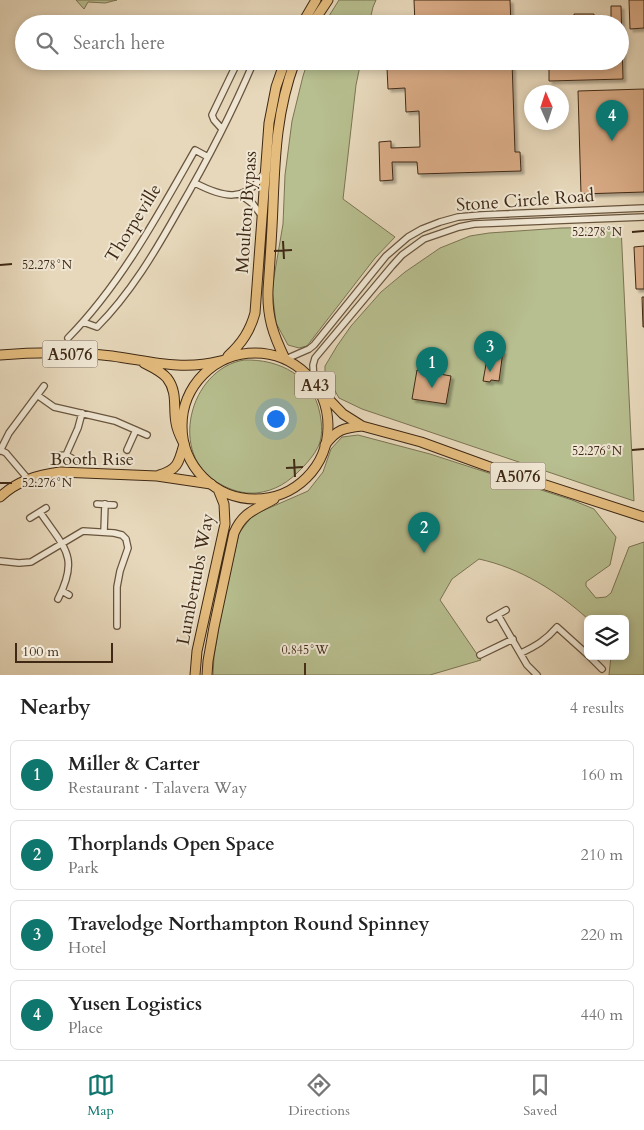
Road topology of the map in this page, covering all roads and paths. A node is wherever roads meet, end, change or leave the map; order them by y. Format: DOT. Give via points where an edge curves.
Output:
graph roads {
  1 [pos="316,0"];
  2 [pos="328,0"];
  3 [pos="307,15"];
  4 [pos="318,15"];
  5 [pos="234,70"];
  6 [pos="250,70"];
  7 [pos="282,70"];
  8 [pos="292,70"];
  9 [pos="222,129"];
  10 [pos="208,157"];
  11 [pos="264,172"];
  12 [pos="195,183"];
  13 [pos="241,194"];
  14 [pos="644,208"];
  15 [pos="261,215"];
  16 [pos="644,217"];
  17 [pos="83,322"];
  18 [pos="68,338"];
  19 [pos="0,356"];
  20 [pos="285,359"];
  21 [pos="223,360"];
  22 [pos="139,361"];
  23 [pos="315,384"];
  24 [pos="44,386"];
  25 [pos="37,395"];
  26 [pos="82,414"];
  27 [pos="362,426"];
  28 [pos="136,430"];
  29 [pos="147,436"];
  30 [pos="183,443"];
  31 [pos="325,445"];
  32 [pos="0,450"];
  33 [pos="127,450"];
  34 [pos="66,455"];
  35 [pos="55,456"];
  36 [pos="75,460"];
  37 [pos="157,476"];
  38 [pos="28,479"];
  39 [pos="214,487"];
  40 [pos="285,492"];
  41 [pos="0,497"];
  42 [pos="97,504"];
  43 [pos="105,504"];
  44 [pos="114,505"];
  45 [pos="46,508"];
  46 [pos="40,512"];
  47 [pos="644,517"];
  48 [pos="30,518"];
  49 [pos="104,532"];
  50 [pos="61,544"];
  51 [pos="0,561"];
  52 [pos="62,591"];
  53 [pos="69,595"];
  54 [pos="58,599"];
  55 [pos="506,610"];
  56 [pos="498,615"];
  57 [pos="490,619"];
  58 [pos="117,626"];
  59 [pos="513,639"];
  60 [pos="584,652"];
  61 [pos="521,653"];
  62 [pos="480,655"];
  63 [pos="592,660"];
  64 [pos="602,669"];
  65 [pos="195,675"];
  66 [pos="207,675"];
  67 [pos="537,675"];
  1 -- 3 [label="main road"];
  2 -- 4 [label="main road"];
  5 -- 9 [label="street" via="212,115"];
  6 -- 9 [label="street, Thorpeville"];
  7 -- 11 [label="main road, Moulton Bypass / A43" via="268,123"];
  8 -- 20 [label="main road, Moulton Bypass / A43" via="278,129 268,290 270,322"];
  9 -- 10 [label="street, Thorpeville"];
  10 -- 12 [label="street, Thorpeville"];
  10 -- 17 [label="street, Thorpeville" via="195,150 126,265"];
  11 -- 13 [label="street" via="252,189"];
  11 -- 15 [label="main road, Moulton Bypass / A43"];
  12 -- 13 [label="street" via="212,192"];
  12 -- 17 [label="street, Thorpeville" via="129,290 96,326"];
  13 -- 15 [label="street"];
  14 -- 20 [label="street, Stone Circle Road" via="458,217 422,229 386,256 309,350"];
  15 -- 21 [label="main road, Moulton Bypass / A43" via="255,312 246,336"];
  16 -- 23 [label="street, Stone Circle Road" via="474,224 424,240 402,255 330,339 313,365"];
  17 -- 18 [label="street, Thorpeville"];
  19 -- 22 [label="main road, A5076" via="81,354"];
  20 -- 21 [label="main road, A43" via="256,353 238,354"];
  20 -- 23 [label="main road, A43" via="301,369"];
  21 -- 22 [label="main road, A5076" via="190,366"];
  21 -- 30 [label="main road, A43" via="201,376 188,395 182,418"];
  22 -- 30 [label="main road, A5076" via="158,371 172,385 175,422"];
  23 -- 27 [label="main road, A5076" via="343,414"];
  23 -- 31 [label="main road, A43" via="327,414"];
  24 -- 25 [label="street, Booth Rise"];
  25 -- 26 [label="street" via="54,407"];
  25 -- 32 [label="street, Booth Rise"];
  26 -- 28 [label="street" via="115,421"];
  26 -- 34 [label="street"];
  27 -- 31 [label="main road, A5076" via="338,431"];
  27 -- 47 [label="main road, A5076" via="421,442"];
  28 -- 29 [label="street"];
  28 -- 33 [label="street"];
  30 -- 37 [label="main road, Booth Rise" via="173,470"];
  30 -- 39 [label="main road, A43" via="194,467"];
  31 -- 40 [label="main road, A43" via="320,460 310,473"];
  32 -- 38 [label="street, Booth Rise"];
  34 -- 35 [label="street"];
  34 -- 36 [label="street"];
  37 -- 38 [label="main road, Booth Rise" via="60,472"];
  37 -- 39 [label="main road, Booth Rise"];
  38 -- 41 [label="main road, Booth Rise"];
  39 -- 40 [label="main road, A43" via="231,495 251,498 272,497"];
  39 -- 65 [label="main road, Lumbertubs Way" via="224,504 224,524 197,651"];
  40 -- 66 [label="main road, Lumbertubs Way / A43" via="245,514 238,522"];
  42 -- 43 [label="street"];
  43 -- 44 [label="street"];
  43 -- 49 [label="street"];
  45 -- 46 [label="street"];
  46 -- 48 [label="street"];
  46 -- 50 [label="street"];
  49 -- 50 [label="street" via="83,531"];
  49 -- 58 [label="street" via="122,535 128,545 117,587"];
  50 -- 51 [label="street" via="31,562"];
  50 -- 52 [label="street" via="68,555 69,565"];
  52 -- 53 [label="street"];
  52 -- 54 [label="street"];
  55 -- 56 [label="street"];
  56 -- 57 [label="street"];
  56 -- 59 [label="street"];
  59 -- 61 [label="street"];
  59 -- 62 [label="street"];
  60 -- 61 [label="street" via="557,627 537,646"];
  61 -- 67 [label="street"];
  63 -- 64 [label="street"];
}
